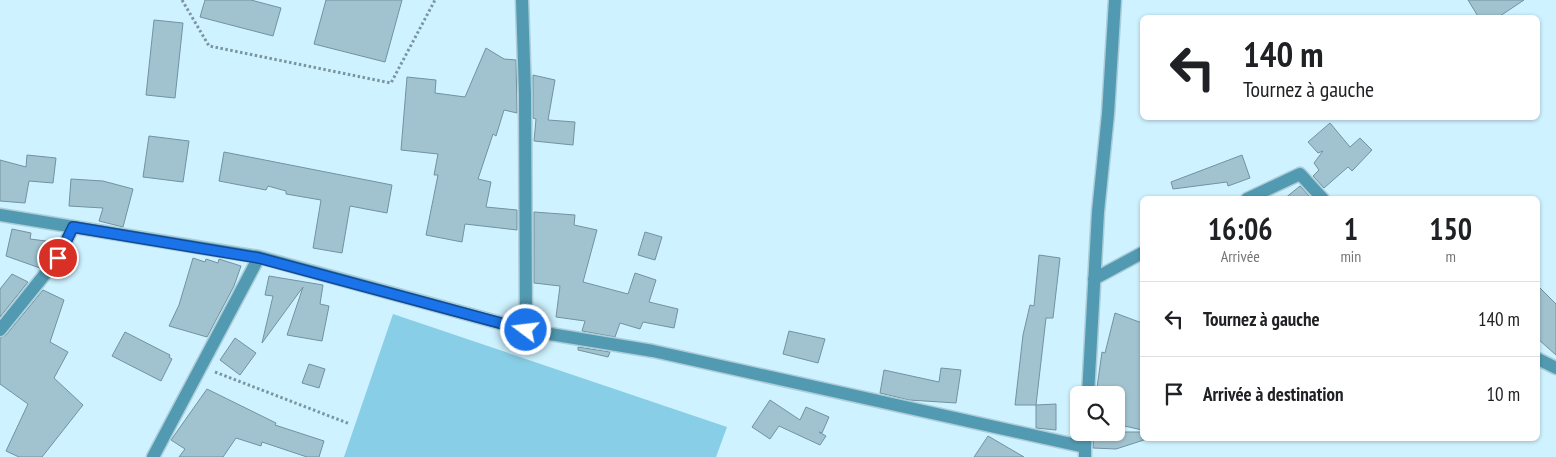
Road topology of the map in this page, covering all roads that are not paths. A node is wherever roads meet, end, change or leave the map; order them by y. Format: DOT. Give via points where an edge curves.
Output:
graph roads {
  1 [pos="522,0"];
  2 [pos="1115,0"];
  3 [pos="1253,196"];
  4 [pos="1320,196"];
  5 [pos="0,215"];
  6 [pos="73,227"];
  7 [pos="1140,254"];
  8 [pos="259,258"];
  9 [pos="1094,280"];
  10 [pos="0,330"];
  11 [pos="526,330"];
  12 [pos="1540,360"];
  13 [pos="1556,368"];
  14 [pos="1088,386"];
  15 [pos="1085,452"];
  16 [pos="153,457"];
  1 -- 11 [label="street" via="526,94"];
  2 -- 9 [label="street"];
  3 -- 4 [label="street" via="1300,174"];
  5 -- 6 [label="street"];
  6 -- 8 [label="street"];
  6 -- 10 [label="street" via="58,258"];
  7 -- 9 [label="street"];
  8 -- 11 [label="street"];
  8 -- 16 [label="street"];
  9 -- 14 [label="street"];
  11 -- 15 [label="street" via="653,352"];
  12 -- 13 [label="street"];
}
